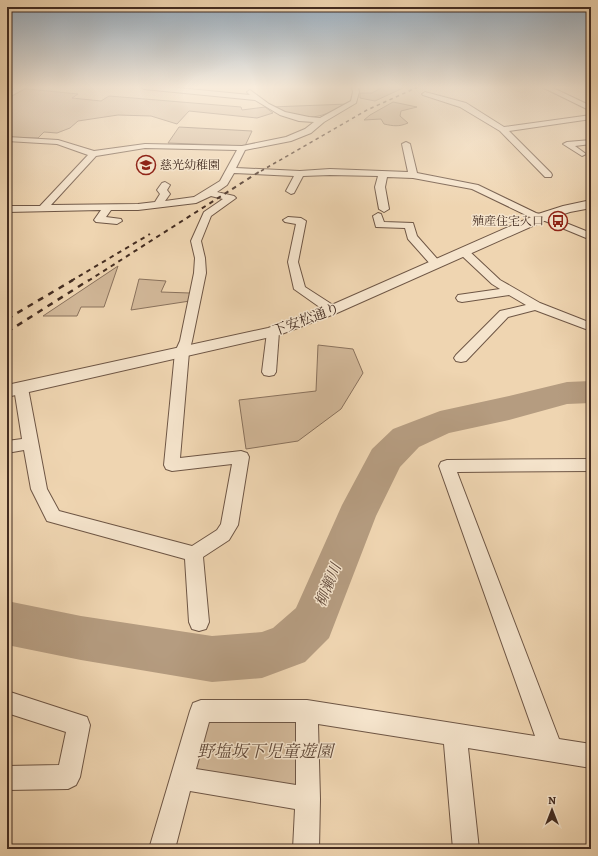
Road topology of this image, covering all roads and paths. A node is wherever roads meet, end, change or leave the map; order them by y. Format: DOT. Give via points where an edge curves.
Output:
graph roads {
  1 [pos="313,127"];
  2 [pos="500,127"];
  3 [pos="518,127"];
  4 [pos="503,129"];
  5 [pos="7,139"];
  6 [pos="591,142"];
  7 [pos="406,144"];
  8 [pos="242,148"];
  9 [pos="94,154"];
  10 [pos="582,154"];
  11 [pos="231,170"];
  12 [pos="300,174"];
  13 [pos="383,174"];
  14 [pos="413,175"];
  15 [pos="548,175"];
  16 [pos="165,185"];
  17 [pos="291,191"];
  18 [pos="210,192"];
  19 [pos="591,204"];
  20 [pos="158,205"];
  21 [pos="108,208"];
  22 [pos="7,209"];
  23 [pos="42,209"];
  24 [pos="542,217"];
  25 [pos="288,220"];
  26 [pos="117,221"];
  27 [pos="591,237"];
  28 [pos="464,252"];
  29 [pos="436,264"];
  30 [pos="512,291"];
  31 [pos="462,298"];
  32 [pos="536,306"];
  33 [pos="332,310"];
  34 [pos="591,327"];
  35 [pos="273,332"];
  36 [pos="182,352"];
  37 [pos="461,358"];
  38 [pos="269,372"];
  39 [pos="14,389"];
  40 [pos="31,444"];
  41 [pos="7,447"];
  42 [pos="591,466"];
  43 [pos="194,554"];
  44 [pos="200,622"];
  45 [pos="7,702"];
  46 [pos="307,711"];
  47 [pos="455,735"];
  48 [pos="552,751"];
  49 [pos="591,756"];
  50 [pos="7,778"];
  51 [pos="182,778"];
  52 [pos="308,799"];
  53 [pos="162,849"];
  54 [pos="306,849"];
  55 [pos="466,849"];
  1 -- 8 [label="street" via="288,139"];
  2 -- 4 [label="street"];
  3 -- 4 [label="street"];
  4 -- 15 [label="street"];
  5 -- 9 [label="street" via="33,143 58,142"];
  6 -- 10 [label="street" via="566,144"];
  7 -- 14 [label="street"];
  8 -- 9 [label="street" via="145,146"];
  8 -- 11 [label="street"];
  9 -- 23 [label="street"];
  11 -- 12 [label="street"];
  11 -- 18 [label="street" via="224,183"];
  12 -- 13 [label="street"];
  12 -- 17 [label="street"];
  13 -- 14 [label="street"];
  13 -- 29 [label="street" via="380,187 380,225 409,225 412,237"];
  14 -- 24 [label="street" via="475,187"];
  16 -- 20 [label="street" via="162,190 165,194"];
  18 -- 20 [label="street" via="196,200"];
  18 -- 36 [label="street" via="231,198 207,214 196,241 200,273"];
  19 -- 24 [label="street, 下安松通り"];
  20 -- 21 [label="street"];
  21 -- 23 [label="street"];
  21 -- 26 [label="street" via="99,220"];
  22 -- 23 [label="street"];
  24 -- 27 [label="street"];
  24 -- 28 [label="street, 下安松通り"];
  25 -- 33 [label="street" via="301,221 293,262 300,289"];
  28 -- 29 [label="street, 下安松通り"];
  28 -- 30 [label="street" via="496,282"];
  29 -- 33 [label="street, 下安松通り"];
  30 -- 31 [label="street"];
  30 -- 32 [label="street"];
  32 -- 34 [label="street"];
  32 -- 37 [label="street" via="504,314"];
  33 -- 35 [label="street, 下安松通り"];
  35 -- 36 [label="street, 下安松通り"];
  35 -- 38 [label="street"];
  36 -- 39 [label="street, 下安松通り"];
  36 -- 43 [label="street" via="172,465 241,457 229,526 223,535"];
  39 -- 40 [label="street"];
  40 -- 41 [label="street"];
  40 -- 43 [label="street" via="39,489 53,516"];
  42 -- 48 [label="street" via="447,466"];
  43 -- 44 [label="street"];
  45 -- 50 [label="street" via="79,725 68,777"];
  46 -- 47 [label="street"];
  46 -- 51 [label="street" via="201,711"];
  46 -- 52 [label="street"];
  47 -- 48 [label="street"];
  47 -- 55 [label="street"];
  48 -- 49 [label="street"];
  51 -- 52 [label="street"];
  51 -- 53 [label="street"];
  52 -- 54 [label="street"];
}
